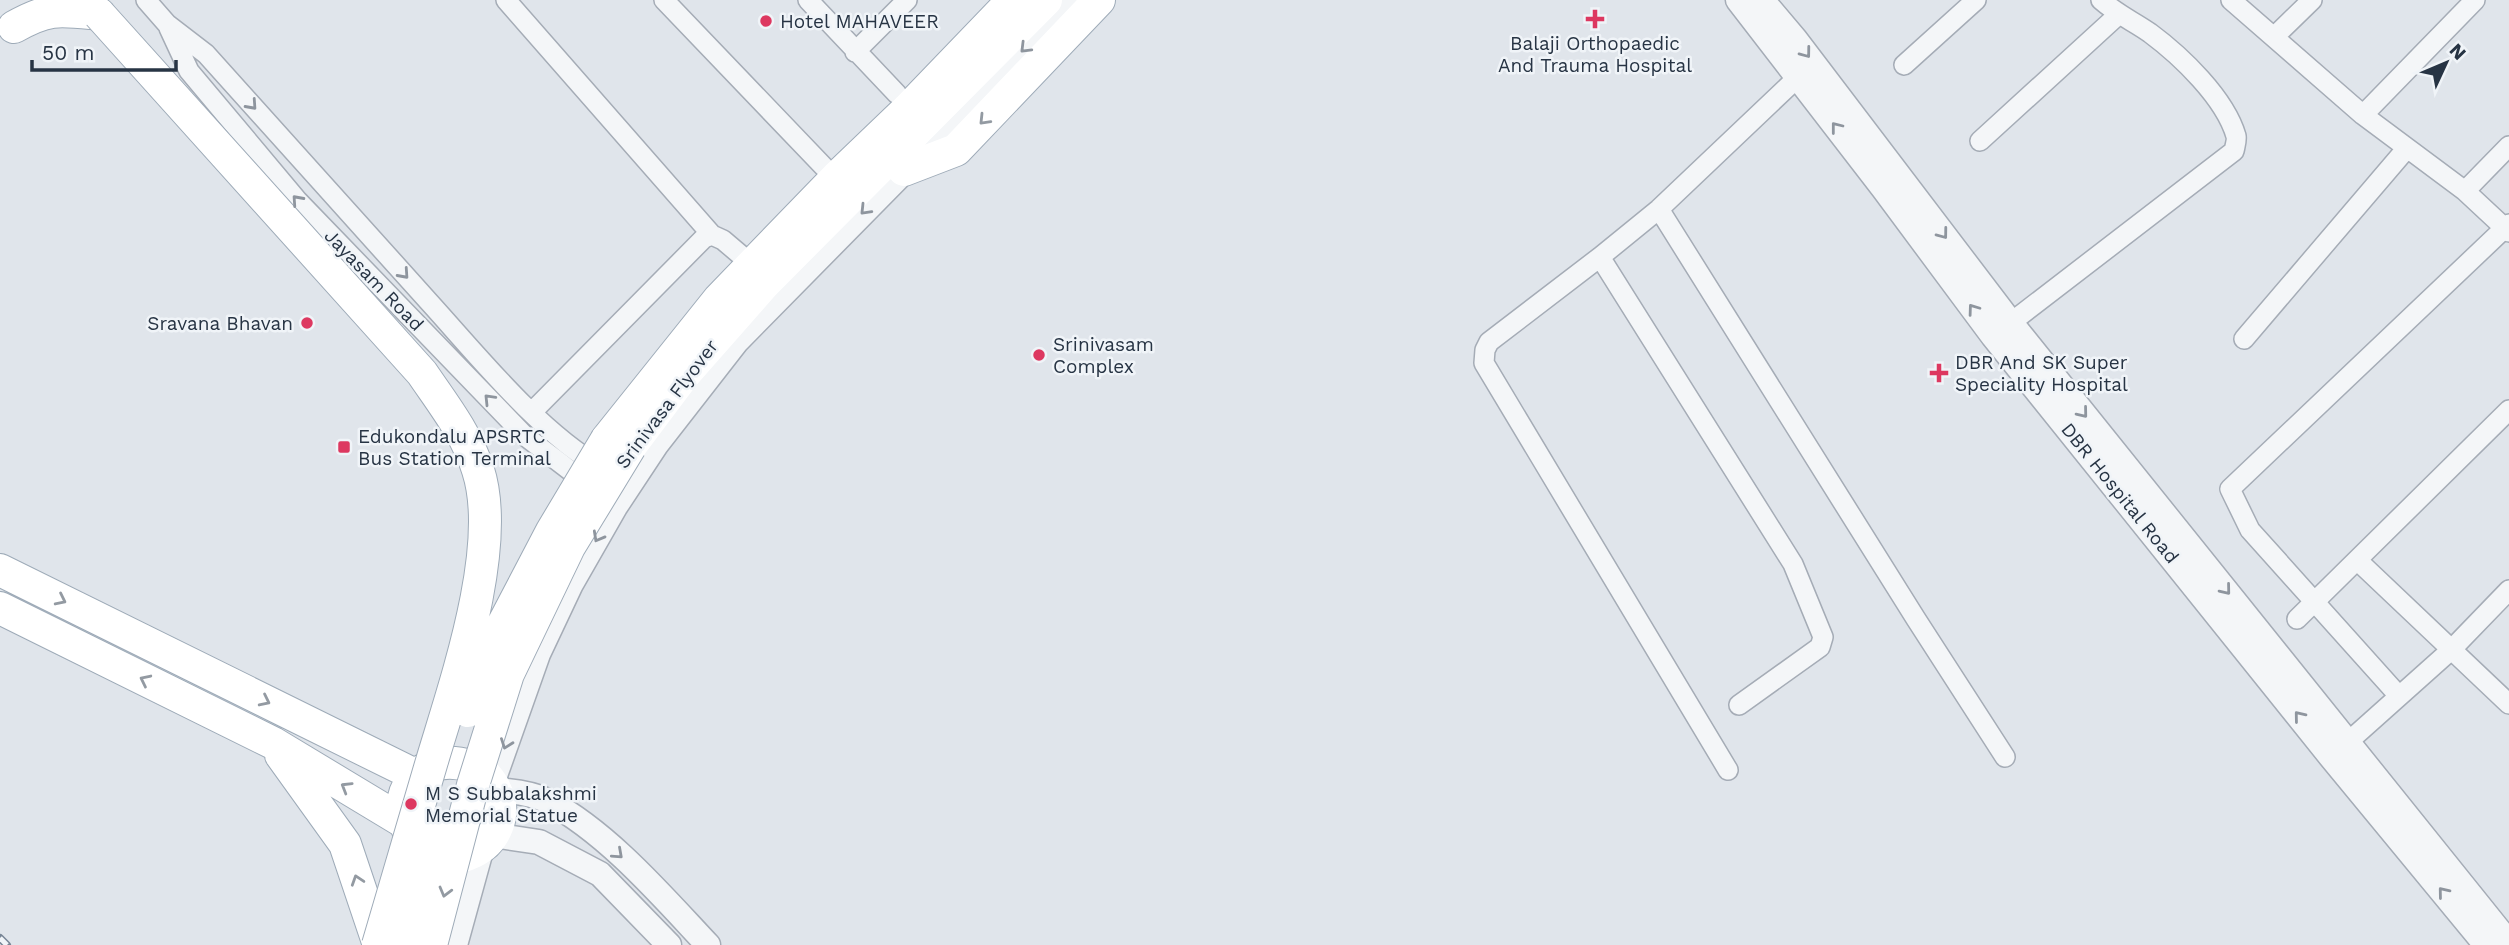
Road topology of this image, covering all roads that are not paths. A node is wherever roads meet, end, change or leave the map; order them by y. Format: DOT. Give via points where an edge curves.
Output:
graph roads {
  1 [pos="146,0"];
  2 [pos="506,0"];
  3 [pos="664,0"];
  4 [pos="808,0"];
  5 [pos="907,0"];
  6 [pos="986,0"];
  7 [pos="1002,0"];
  8 [pos="1013,0"];
  9 [pos="1046,0"];
  10 [pos="1073,0"];
  11 [pos="1099,0"];
  12 [pos="1738,0"];
  13 [pos="1762,0"];
  14 [pos="1976,0"];
  15 [pos="2101,0"];
  16 [pos="2231,0"];
  17 [pos="2312,0"];
  18 [pos="2475,0"];
  19 [pos="2118,15"];
  20 [pos="167,24"];
  21 [pos="14,27"];
  22 [pos="2274,37"];
  23 [pos="855,52"];
  24 [pos="1905,65"];
  25 [pos="1798,77"];
  26 [pos="897,94"];
  27 [pos="2363,115"];
  28 [pos="1980,141"];
  29 [pos="2509,146"];
  30 [pos="2407,148"];
  31 [pos="824,167"];
  32 [pos="904,170"];
  33 [pos="2465,191"];
  34 [pos="1659,209"];
  35 [pos="2508,228"];
  36 [pos="712,235"];
  37 [pos="753,244"];
  38 [pos="1600,257"];
  39 [pos="2002,330"];
  40 [pos="2244,339"];
  41 [pos="2509,410"];
  42 [pos="533,412"];
  43 [pos="578,466"];
  44 [pos="624,493"];
  45 [pos="2357,560"];
  46 [pos="0,570"];
  47 [pos="2509,590"];
  48 [pos="2315,601"];
  49 [pos="0,608"];
  50 [pos="2297,619"];
  51 [pos="2451,650"];
  52 [pos="2399,696"];
  53 [pos="2509,704"];
  54 [pos="1739,705"];
  55 [pos="273,743"];
  56 [pos="2340,749"];
  57 [pos="2005,757"];
  58 [pos="1728,771"];
  59 [pos="422,772"];
  60 [pos="494,787"];
  61 [pos="408,830"];
  62 [pos="488,841"];
  63 [pos="2509,943"];
  64 [pos="378,945"];
  65 [pos="385,945"];
  66 [pos="403,945"];
  67 [pos="431,945"];
  68 [pos="455,945"];
  69 [pos="669,945"];
  70 [pos="708,945"];
  71 [pos="2486,945"];
  1 -- 20 [label="street, Jayasam Road"];
  2 -- 36 [label="street"];
  3 -- 31 [label="street"];
  4 -- 23 [label="street"];
  5 -- 23 [label="street"];
  6 -- 26 [label="main road"];
  7 -- 37 [label="street"];
  8 -- 66 [label="main road, Srinivasa Flyover, bridge" via="719,299 607,439 486,657 460,734"];
  9 -- 67 [label="main road, Srinivasa Flyover, one-way, bridge" via="764,284 684,375 630,447 569,547 508,674"];
  10 -- 32 [label="street, one-way"];
  11 -- 32 [label="main road, one-way" via="956,150"];
  12 -- 25 [label="street, DBR Hospital Road"];
  13 -- 39 [label="street, DBR Hospital Road, one-way" via="1795,38"];
  14 -- 24 [label="street"];
  15 -- 19 [label="street"];
  16 -- 22 [label="street"];
  17 -- 22 [label="street"];
  18 -- 27 [label="street"];
  19 -- 28 [label="street"];
  19 -- 39 [label="street" via="2184,61 2216,98 2237,138 2234,151"];
  20 -- 42 [label="street, Jayasam Road, one-way" via="206,54"];
  43 -- 20 [label="street, Jayasam Road, one-way" via="525,436 298,201 189,71"];
  21 -- 64 [label="main road, bridge" via="38,14 60,10 99,14 422,373 460,429 479,471 482,570 456,681"];
  22 -- 27 [label="street"];
  23 -- 26 [label="street"];
  25 -- 34 [label="street"];
  39 -- 25 [label="street, DBR Hospital Road, one-way"];
  26 -- 31 [label="main road"];
  27 -- 30 [label="street"];
  29 -- 33 [label="street"];
  30 -- 33 [label="street"];
  30 -- 40 [label="street"];
  31 -- 37 [label="main road"];
  32 -- 44 [label="street, one-way" via="737,341"];
  33 -- 35 [label="street"];
  34 -- 38 [label="street"];
  34 -- 57 [label="street"];
  35 -- 48 [label="street" via="2231,489 2250,530"];
  36 -- 37 [label="street"];
  36 -- 42 [label="street"];
  37 -- 43 [label="street" via="644,370"];
  38 -- 54 [label="street" via="1793,564 1823,637 1820,647"];
  38 -- 58 [label="street" via="1489,342 1484,363"];
  39 -- 56 [label="street, DBR Hospital Road"];
  41 -- 45 [label="street"];
  42 -- 43 [label="street, Jayasam Road"];
  43 -- 44 [label="street, Jayasam Road"];
  43 -- 59 [label="street" via="525,548"];
  44 -- 60 [label="street, one-way" via="571,584 538,653"];
  45 -- 48 [label="street"];
  45 -- 51 [label="street"];
  46 -- 59 [label="main road, one-way"];
  47 -- 51 [label="street"];
  48 -- 50 [label="street"];
  48 -- 52 [label="street"];
  55 -- 49 [label="main road, one-way"];
  51 -- 52 [label="street"];
  51 -- 53 [label="street"];
  52 -- 56 [label="street"];
  61 -- 55 [label="main road, one-way"];
  64 -- 55 [label="main road, one-way" via="345,844"];
  56 -- 63 [label="street, DBR Hospital Road"];
  71 -- 56 [label="street, DBR Hospital Road, one-way"];
  59 -- 60 [label="main road" via="447,761 457,762 477,768"];
  59 -- 61 [label="main road" via="411,781 403,801"];
  60 -- 62 [label="main road" via="499,820"];
  60 -- 70 [label="street, one-way" via="546,800 582,822"];
  61 -- 62 [label="main road" via="423,849 437,856 469,855"];
  61 -- 65 [label="street"];
  62 -- 68 [label="street"];
  62 -- 69 [label="street" via="539,842 600,874"];
}
